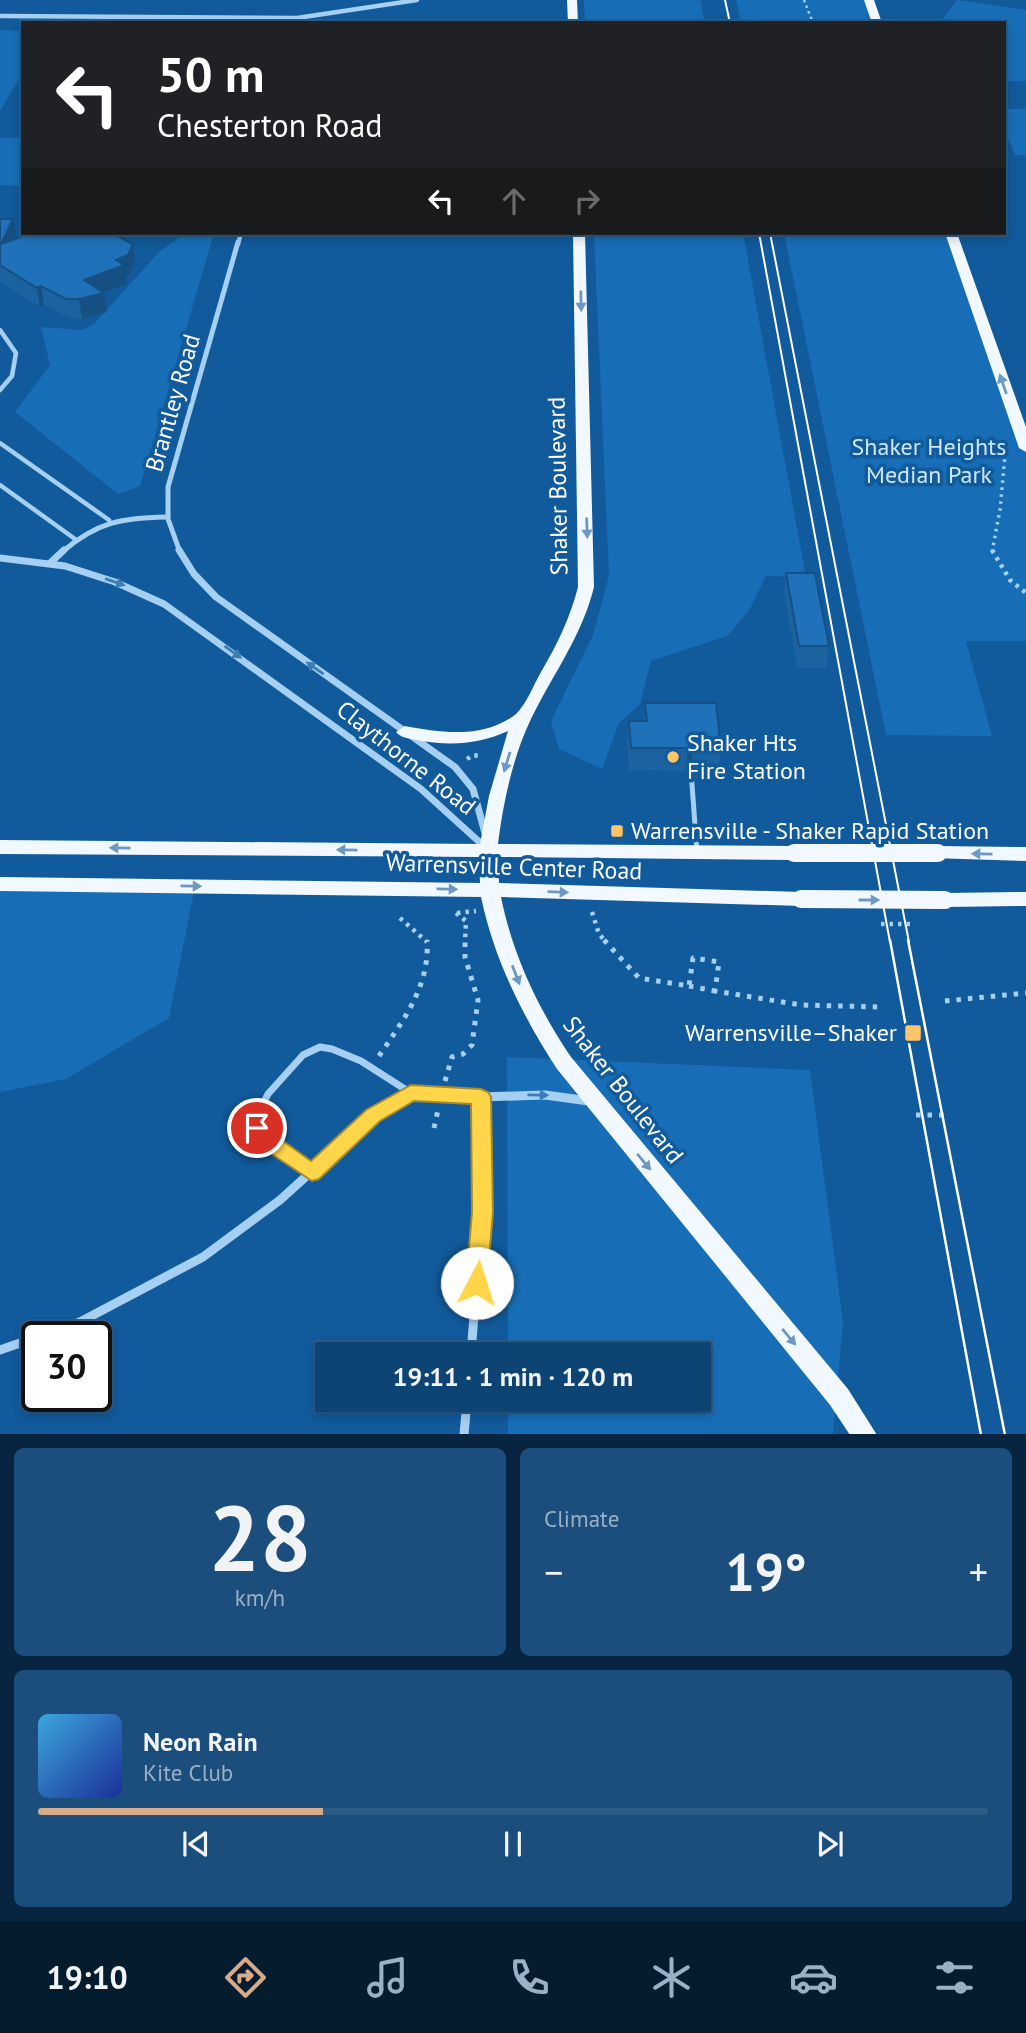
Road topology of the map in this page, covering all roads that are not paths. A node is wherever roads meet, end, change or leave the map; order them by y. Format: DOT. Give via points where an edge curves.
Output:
graph roads {
  1 [pos="417,0"];
  2 [pos="572,0"];
  3 [pos="869,0"];
  4 [pos="0,16"];
  5 [pos="296,20"];
  6 [pos="573,21"];
  7 [pos="876,21"];
  8 [pos="241,235"];
  9 [pos="579,235"];
  10 [pos="952,235"];
  11 [pos="0,330"];
  12 [pos="0,390"];
  13 [pos="0,443"];
  14 [pos="1026,448"];
  15 [pos="0,485"];
  16 [pos="166,517"];
  17 [pos="108,520"];
  18 [pos="75,539"];
  19 [pos="0,558"];
  20 [pos="50,563"];
  21 [pos="198,580"];
  22 [pos="523,717"];
  23 [pos="405,732"];
  24 [pos="691,771"];
  25 [pos="0,847"];
  26 [pos="489,851"];
  27 [pos="697,852"];
  28 [pos="1026,854"];
  29 [pos="0,884"];
  30 [pos="490,890"];
  31 [pos="1026,899"];
  32 [pos="411,1093"];
  33 [pos="481,1097"];
  34 [pos="594,1102"];
  35 [pos="312,1173"];
  36 [pos="82,1321"];
  37 [pos="472,1342"];
  38 [pos="21,1343"];
  39 [pos="0,1350"];
  40 [pos="466,1412"];
  41 [pos="464,1434"];
  42 [pos="865,1434"];
  1 -- 5 [label="street"];
  2 -- 6 [label="main road"];
  3 -- 7 [label="main road"];
  4 -- 5 [label="street"];
  8 -- 16 [label="street, Brantley Road" via="169,487"];
  9 -- 22 [label="main road, Shaker Boulevard, one-way" via="586,587 567,643"];
  14 -- 10 [label="main road, one-way"];
  11 -- 12 [label="lane" via="16,353 12,376"];
  13 -- 17 [label="lane"];
  15 -- 18 [label="lane"];
  16 -- 17 [label="street"];
  16 -- 21 [label="street, Brantley Road" via="180,553"];
  17 -- 18 [label="street"];
  18 -- 20 [label="street"];
  19 -- 20 [label="street, Claythorne Road"];
  20 -- 26 [label="street, Claythorne Road, one-way" via="116,582 177,612 421,789"];
  23 -- 21 [label="street, Claythorne Road, one-way" via="226,605"];
  22 -- 23 [label="main road" via="492,734 471,739 441,740"];
  22 -- 26 [label="main road, Shaker Boulevard, one-way" via="495,804"];
  23 -- 26 [label="street, Claythorne Road" via="456,767 467,780 478,802"];
  24 -- 27 [label="lane"];
  26 -- 25 [label="main road, Warrensville Center Road, one-way"];
  26 -- 27 [label="main road, Warrensville Center Road"];
  26 -- 30 [label="main road, Shaker Boulevard"];
  28 -- 27 [label="main road, Warrensville Center Road, one-way, bridge"];
  29 -- 30 [label="main road, Warrensville Center Road, one-way"];
  30 -- 31 [label="main road, Warrensville Center Road, one-way, bridge" via="801,899"];
  30 -- 34 [label="main road, Shaker Boulevard, one-way" via="537,1023"];
  32 -- 33 [label="street"];
  32 -- 35 [label="street" via="373,1115"];
  32 -- 35 [label="lane" via="339,1049 310,1049 273,1087 257,1111 257,1128"];
  33 -- 34 [label="street, one-way" via="553,1095"];
  33 -- 37 [label="street" via="482,1212"];
  34 -- 42 [label="main road, Shaker Boulevard, one-way"];
  35 -- 36 [label="street" via="203,1257"];
  38 -- 39 [label="street"];
  40 -- 41 [label="street"];
}
